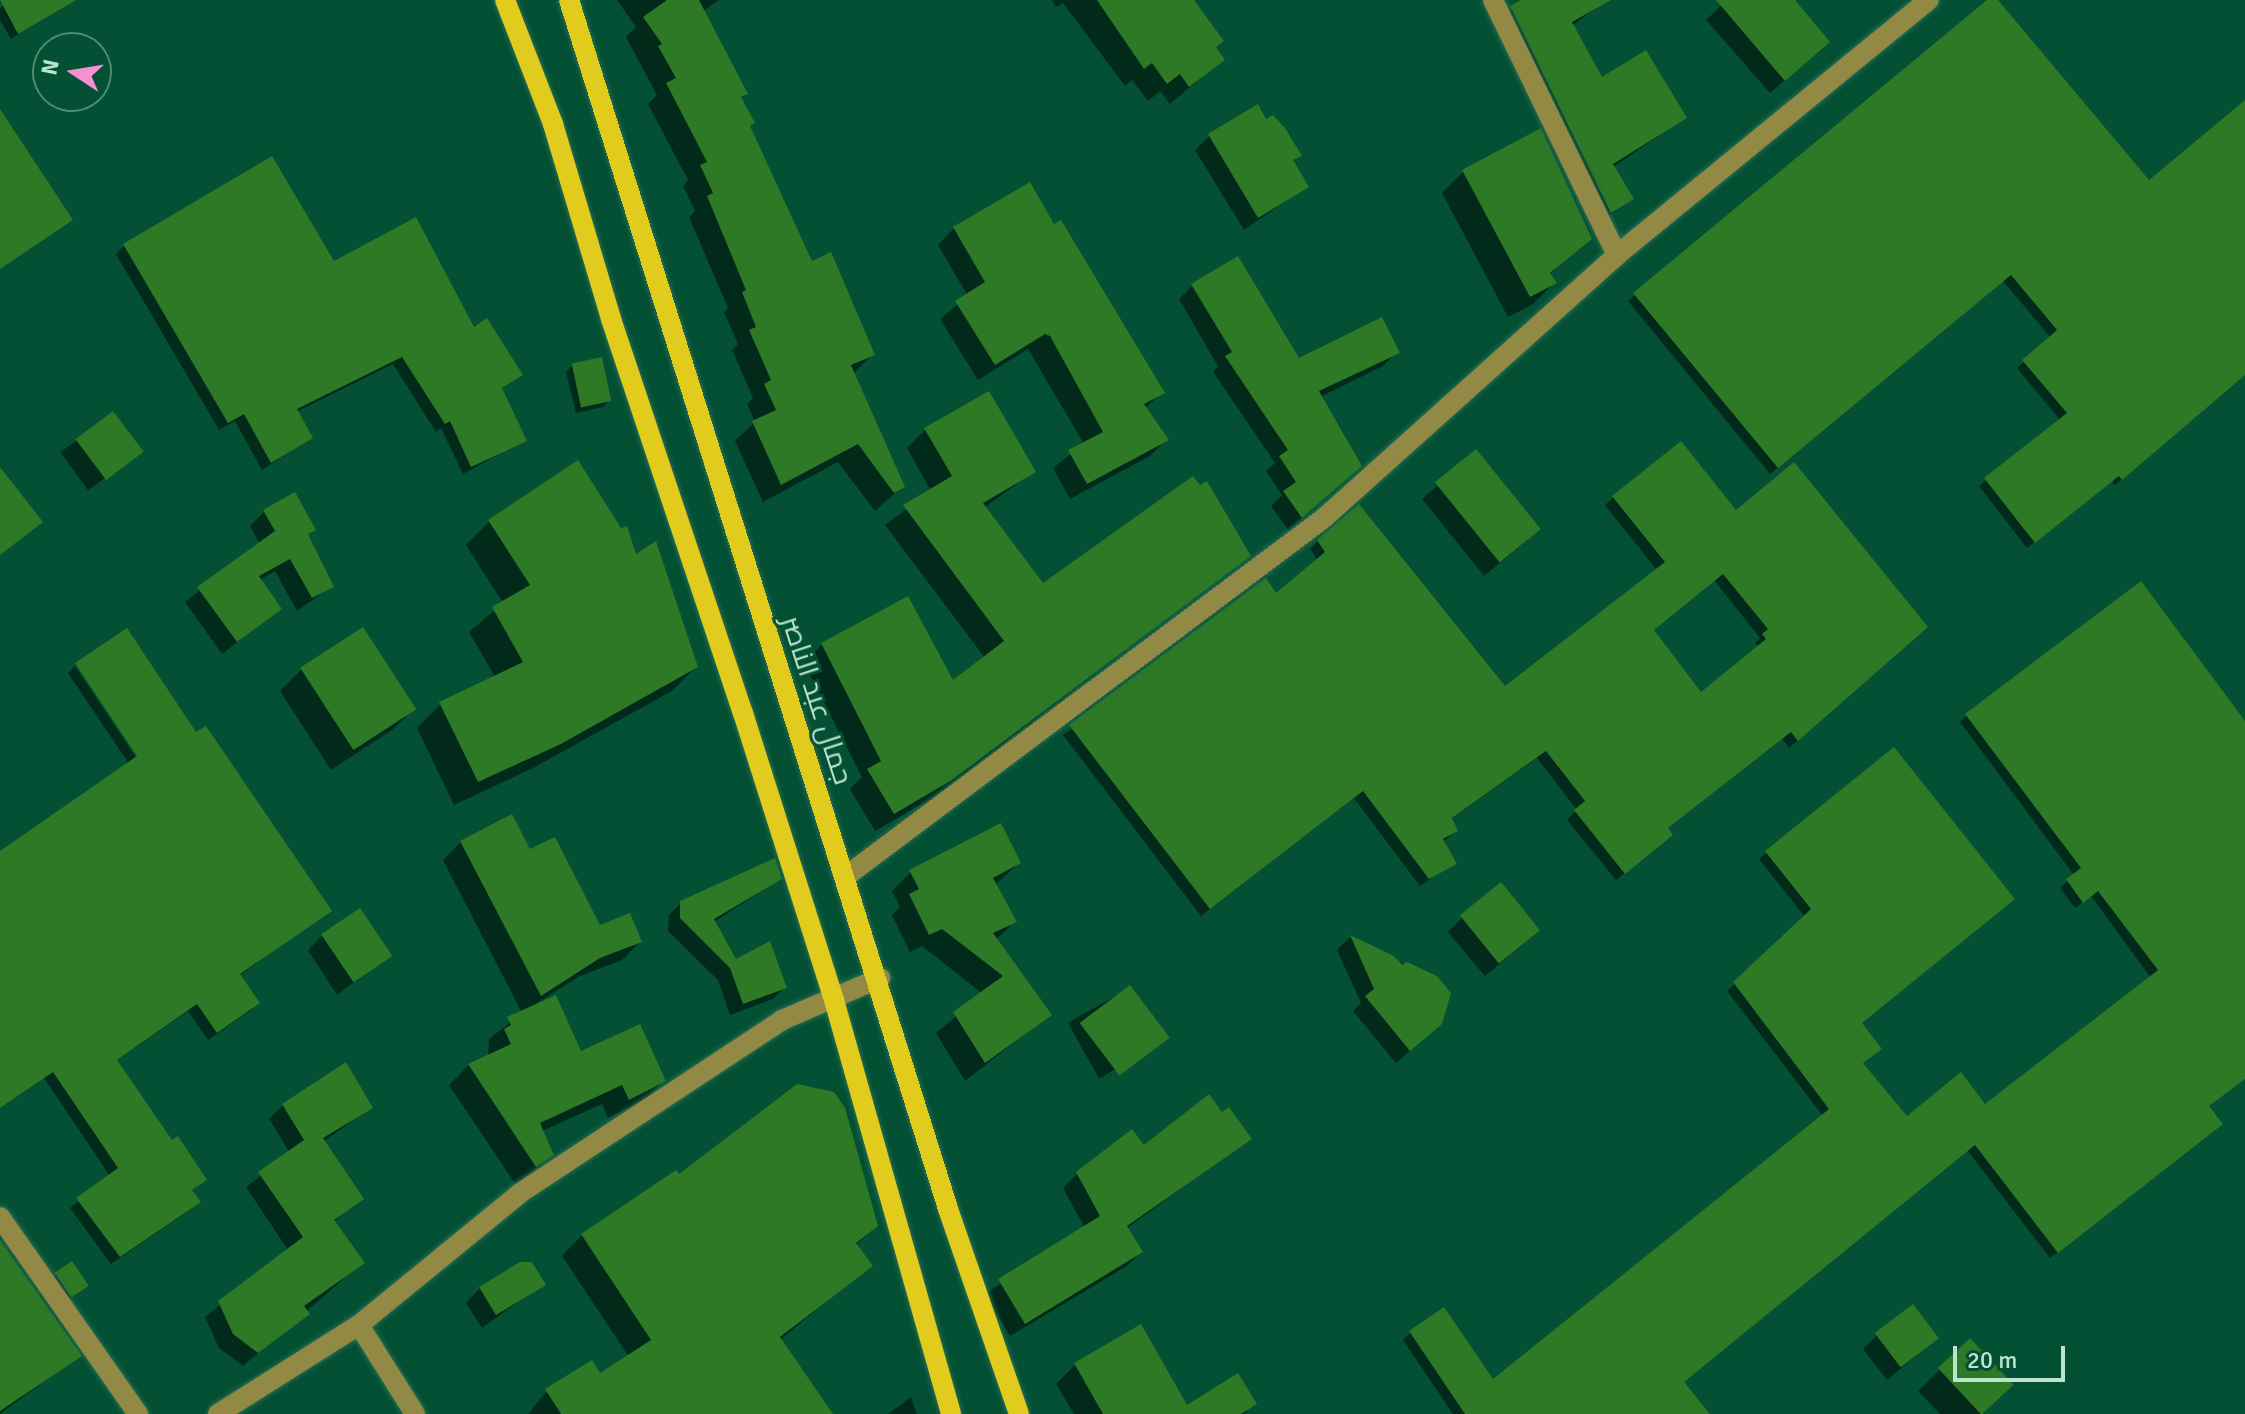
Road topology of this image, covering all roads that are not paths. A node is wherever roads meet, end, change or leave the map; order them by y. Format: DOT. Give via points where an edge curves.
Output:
graph roads {
  1 [pos="505,0"];
  2 [pos="569,0"];
  3 [pos="1493,0"];
  4 [pos="1929,0"];
  5 [pos="1617,255"];
  6 [pos="845,877"];
  7 [pos="880,978"];
  8 [pos="834,1000"];
  9 [pos="0,1217"];
  10 [pos="359,1325"];
  11 [pos="138,1414"];
  12 [pos="218,1414"];
  13 [pos="415,1414"];
  14 [pos="951,1414"];
  15 [pos="1019,1414"];
  1 -- 8 [label="main road" via="553,124 611,319"];
  2 -- 6 [label="main road, جمال عبد الناصر"];
  3 -- 5 [label="street"];
  4 -- 5 [label="street"];
  5 -- 6 [label="street" via="1324,518"];
  6 -- 7 [label="main road, جمال عبد الناصر"];
  7 -- 8 [label="street"];
  7 -- 15 [label="main road, جمال عبد الناصر" via="948,1209"];
  8 -- 10 [label="street" via="782,1020 520,1193"];
  8 -- 14 [label="main road"];
  9 -- 11 [label="street"];
  10 -- 12 [label="street"];
  10 -- 13 [label="street"];
}
